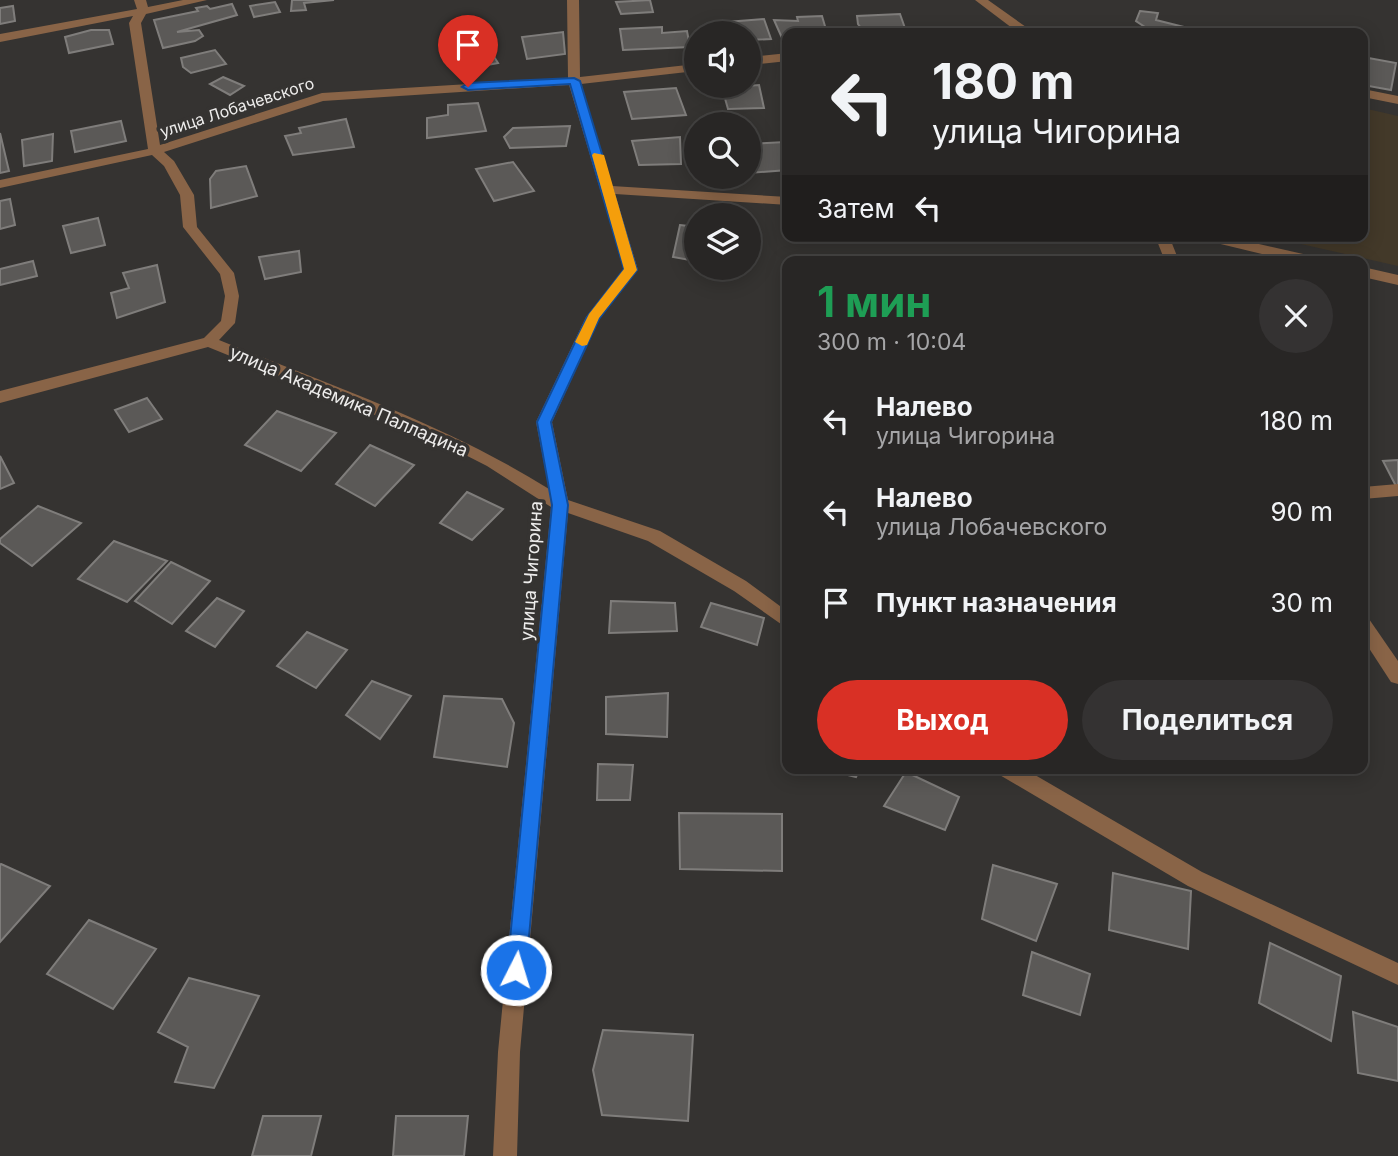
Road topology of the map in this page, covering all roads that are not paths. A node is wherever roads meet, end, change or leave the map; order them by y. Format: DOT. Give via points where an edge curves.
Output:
graph roads {
  1 [pos="201,0"];
  2 [pos="573,0"];
  3 [pos="981,0"];
  4 [pos="142,5"];
  5 [pos="1020,28"];
  6 [pos="0,38"];
  7 [pos="782,58"];
  8 [pos="761,60"];
  9 [pos="684,68"];
  10 [pos="574,81"];
  11 [pos="1368,94"];
  12 [pos="1398,100"];
  13 [pos="155,151"];
  14 [pos="0,184"];
  15 [pos="609,190"];
  16 [pos="782,201"];
  17 [pos="1230,242"];
  18 [pos="1290,256"];
  19 [pos="1368,273"];
  20 [pos="1398,280"];
  21 [pos="209,342"];
  22 [pos="0,397"];
  23 [pos="1398,490"];
  24 [pos="1368,493"];
  25 [pos="560,505"];
  26 [pos="782,618"];
  27 [pos="1368,631"];
  28 [pos="1398,676"];
  29 [pos="1015,774"];
  30 [pos="1398,974"];
  31 [pos="505,1156"];
  1 -- 4 [label="street"];
  2 -- 10 [label="street, улица Чигорина"];
  3 -- 5 [label="street"];
  4 -- 6 [label="street"];
  4 -- 13 [label="street" via="135,23"];
  7 -- 8 [label="street"];
  9 -- 10 [label="street, улица Лобачевского"];
  10 -- 13 [label="street, улица Лобачевского" via="322,97"];
  10 -- 15 [label="street, улица Чигорина"];
  11 -- 12 [label="street"];
  13 -- 14 [label="street, улица Лобачевского"];
  13 -- 21 [label="street" via="169,164 187,195 190,227 227,273 232,296 228,323"];
  15 -- 16 [label="street"];
  15 -- 25 [label="street, улица Чигорина" via="631,270 593,317 544,422"];
  17 -- 18 [label="street"];
  19 -- 20 [label="street"];
  21 -- 22 [label="street, улица Академика Палладина"];
  21 -- 25 [label="street, улица Академика Палладина" via="440,435"];
  23 -- 24 [label="street"];
  25 -- 26 [label="street, улица Академика Палладина" via="654,536 740,586"];
  25 -- 31 [label="street, улица Чигорина" via="509,1052"];
  27 -- 28 [label="street"];
  29 -- 30 [label="street" via="1195,879"];
}
